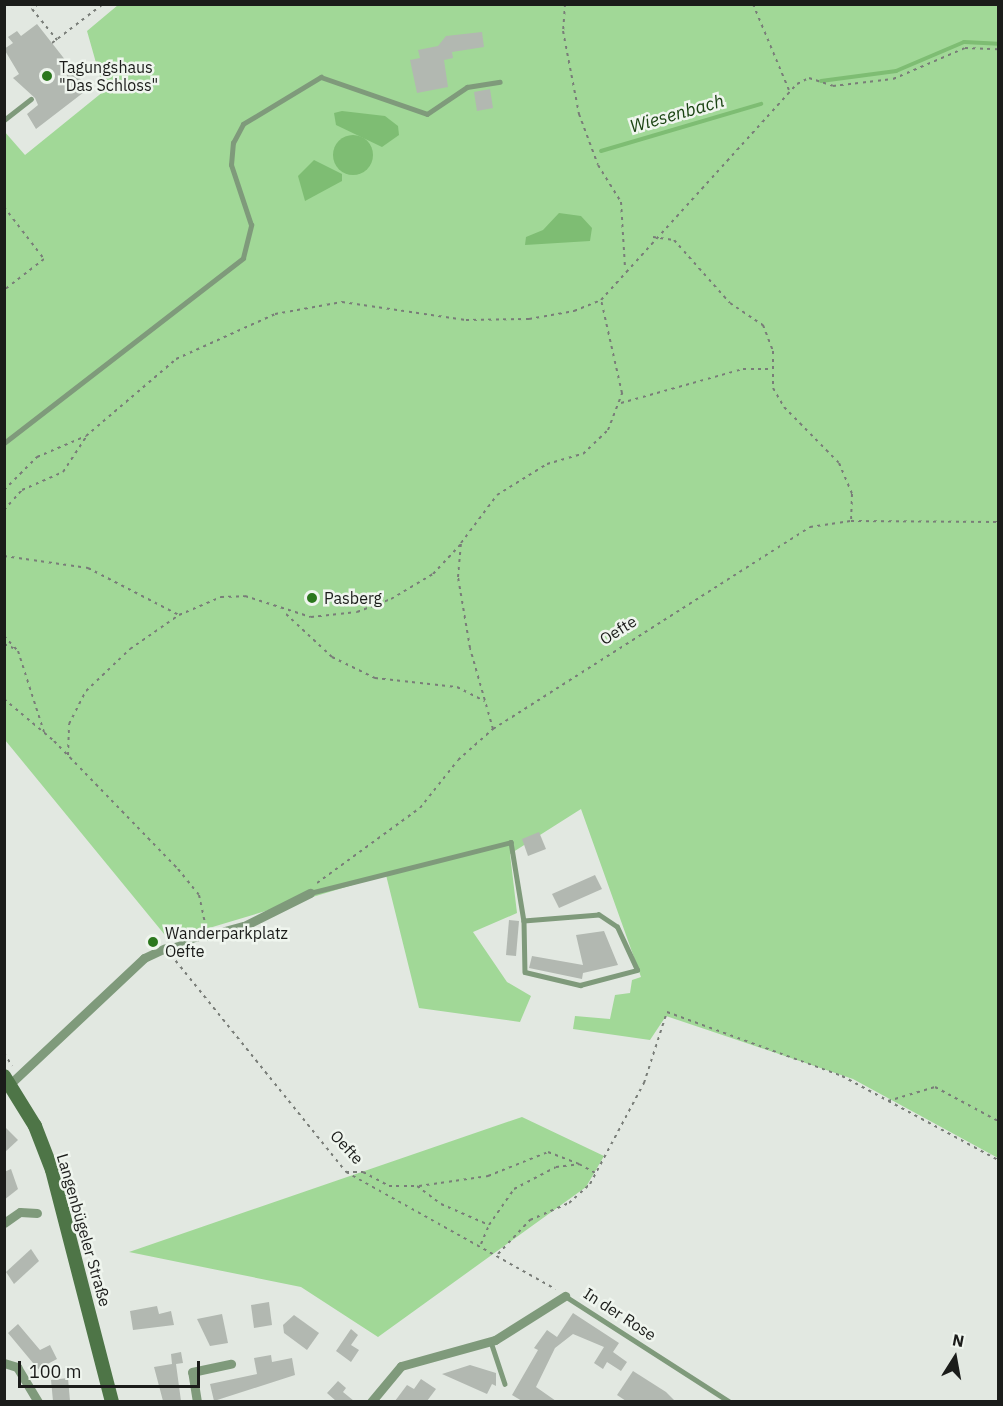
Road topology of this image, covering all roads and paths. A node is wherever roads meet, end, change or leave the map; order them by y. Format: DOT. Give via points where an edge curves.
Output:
graph roads {
  1 [pos="38,4"];
  2 [pos="103,4"];
  3 [pos="565,4"];
  4 [pos="753,4"];
  5 [pos="57,40"];
  6 [pos="52,43"];
  7 [pos="999,50"];
  8 [pos="500,82"];
  9 [pos="789,90"];
  10 [pos="31,99"];
  11 [pos="4,120"];
  12 [pos="4,207"];
  13 [pos="653,237"];
  14 [pos="625,268"];
  15 [pos="4,290"];
  16 [pos="601,300"];
  17 [pos="772,369"];
  18 [pos="621,403"];
  19 [pos="86,436"];
  20 [pos="4,443"];
  21 [pos="4,490"];
  22 [pos="4,510"];
  23 [pos="851,521"];
  24 [pos="999,522"];
  25 [pos="461,543"];
  26 [pos="4,556"];
  27 [pos="284,612"];
  28 [pos="179,615"];
  29 [pos="4,636"];
  30 [pos="4,644"];
  31 [pos="18,651"];
  32 [pos="4,699"];
  33 [pos="484,701"];
  34 [pos="493,729"];
  35 [pos="45,734"];
  36 [pos="68,755"];
  37 [pos="310,893"];
  38 [pos="524,921"];
  39 [pos="206,936"];
  40 [pos="165,948"];
  41 [pos="7,1080"];
  42 [pos="888,1101"];
  43 [pos="999,1121"];
  44 [pos="999,1160"];
  45 [pos="579,1164"];
  46 [pos="346,1172"];
  47 [pos="596,1173"];
  48 [pos="417,1186"];
  49 [pos="37,1213"];
  50 [pos="4,1223"];
  51 [pos="489,1225"];
  52 [pos="481,1244"];
  53 [pos="498,1254"];
  54 [pos="565,1296"];
  55 [pos="491,1342"];
  56 [pos="4,1363"];
  57 [pos="231,1364"];
  58 [pos="506,1384"];
  59 [pos="38,1401"];
  60 [pos="112,1401"];
  61 [pos="197,1401"];
  62 [pos="371,1401"];
  63 [pos="730,1401"];
  1 -- 5 [label="path" via="32,9"];
  2 -- 5 [label="path"];
  3 -- 14 [label="path" via="563,31 579,114 598,165 621,202"];
  4 -- 9 [label="path"];
  5 -- 6 [label="path"];
  7 -- 9 [label="path" via="965,48 893,80 833,86 809,78"];
  8 -- 20 [label="lane" via="467,87 427,114 321,77 243,124 233,143 231,165 250,225 243,258"];
  9 -- 13 [label="path"];
  10 -- 11 [label="lane"];
  12 -- 15 [label="path" via="44,259"];
  13 -- 14 [label="path"];
  13 -- 17 [label="path" via="674,240 730,303 763,325 773,351"];
  14 -- 16 [label="path"];
  16 -- 18 [label="path"];
  16 -- 19 [label="path" via="574,312 529,319 466,320 342,302 275,314 176,359"];
  17 -- 18 [label="path" via="743,369"];
  17 -- 23 [label="path" via="773,388 784,407 839,463 852,495"];
  18 -- 25 [label="path" via="597,444 514,482 479,514"];
  19 -- 21 [label="path" via="37,457"];
  19 -- 22 [label="path" via="63,472 22,490"];
  23 -- 24 [label="path, Oefte"];
  23 -- 34 [label="path, Oefte" via="810,527 781,543"];
  25 -- 27 [label="path" via="433,574 371,608 311,617"];
  25 -- 33 [label="path" via="458,577"];
  26 -- 28 [label="path" via="88,568"];
  27 -- 28 [label="path" via="235,596"];
  27 -- 33 [label="path" via="332,657 375,678 457,687"];
  28 -- 36 [label="path" via="123,655 86,691 69,724"];
  29 -- 31 [label="path"];
  30 -- 31 [label="path"];
  31 -- 35 [label="path"];
  32 -- 35 [label="path"];
  33 -- 34 [label="path"];
  34 -- 37 [label="path, Oefte" via="458,760 420,808"];
  35 -- 36 [label="path"];
  36 -- 39 [label="path" via="187,879 204,911"];
  37 -- 38 [label="lane" via="511,842"];
  37 -- 39 [label="street" via="244,926"];
  38 -- 38 [label="lane" via="525,972 532,977 580,985 637,970 617,927 599,915"];
  39 -- 40 [label="lane"];
  40 -- 41 [label="street" via="144,958"];
  40 -- 46 [label="path, Oefte"];
  41 -- 60 [label="main road, Langenbügeler Straße" via="52,1170"];
  42 -- 43 [label="path" via="935,1087"];
  42 -- 44 [label="path"];
  42 -- 47 [label="path" via="809,1062 667,1012 644,1083"];
  45 -- 47 [label="path"];
  45 -- 48 [label="path" via="548,1152 488,1176"];
  45 -- 51 [label="path" via="556,1167 514,1189"];
  46 -- 48 [label="path" via="363,1172 393,1187"];
  46 -- 52 [label="path, Oefte" via="390,1200"];
  47 -- 53 [label="path" via="581,1193 530,1220"];
  48 -- 51 [label="path" via="441,1204"];
  49 -- 50 [label="street" via="20,1212"];
  51 -- 52 [label="path"];
  52 -- 53 [label="path, Oefte"];
  53 -- 54 [label="path, Oefte"];
  54 -- 55 [label="street, In der Rose"];
  54 -- 63 [label="lane, In der Rose"];
  55 -- 58 [label="lane"];
  55 -- 62 [label="street, In der Rose" via="401,1366"];
  56 -- 59 [label="street" via="17,1367"];
  57 -- 61 [label="street" via="192,1372"];
}
